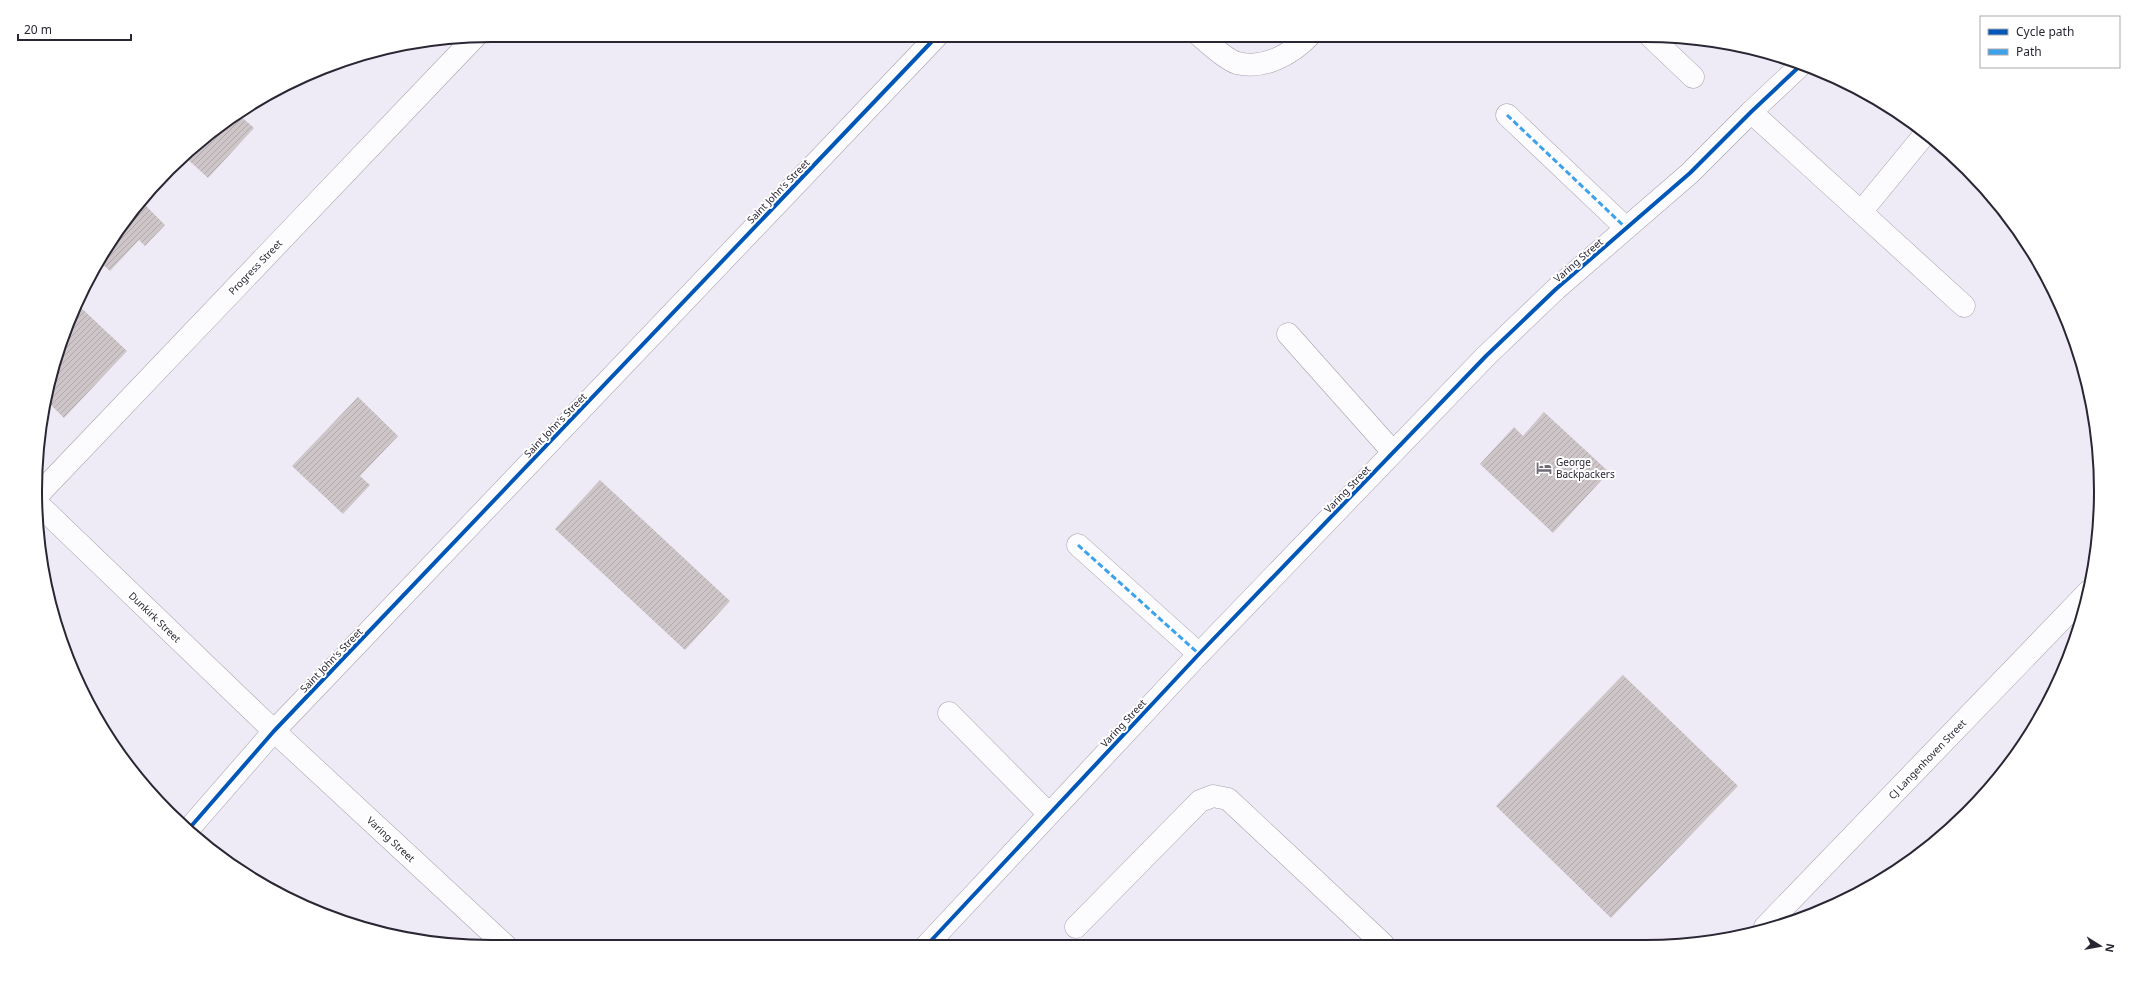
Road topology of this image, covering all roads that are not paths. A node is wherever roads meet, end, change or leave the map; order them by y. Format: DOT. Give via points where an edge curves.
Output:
graph roads {
  1 [pos="931,42"];
  2 [pos="1207,42"];
  3 [pos="1303,42"];
  4 [pos="1657,42"];
  5 [pos="470,43"];
  6 [pos="1797,69"];
  7 [pos="1693,77"];
  8 [pos="1750,112"];
  9 [pos="1507,115"];
  10 [pos="1922,138"];
  11 [pos="1861,212"];
  12 [pos="1626,228"];
  13 [pos="1964,306"];
  14 [pos="1288,334"];
  15 [pos="1394,452"];
  16 [pos="42,492"];
  17 [pos="43,508"];
  18 [pos="1078,545"];
  19 [pos="2081,600"];
  20 [pos="1199,654"];
  21 [pos="950,713"];
  22 [pos="274,731"];
  23 [pos="1049,814"];
  24 [pos="191,825"];
  25 [pos="1770,922"];
  26 [pos="1076,927"];
  27 [pos="499,940"];
  28 [pos="932,940"];
  29 [pos="1379,940"];
  1 -- 22 [label="street, Saint John's Street"];
  2 -- 3 [label="street" via="1236,63 1258,64 1280,58"];
  4 -- 7 [label="street"];
  5 -- 16 [label="street, Progress Street"];
  6 -- 8 [label="street, Varing Street"];
  8 -- 11 [label="street"];
  8 -- 12 [label="street, Varing Street" via="1690,173"];
  9 -- 12 [label="street"];
  10 -- 11 [label="street"];
  11 -- 13 [label="street"];
  12 -- 15 [label="street, Varing Street" via="1556,289 1486,356"];
  14 -- 15 [label="street"];
  15 -- 20 [label="street, Varing Street"];
  17 -- 22 [label="street, Dunkirk Street"];
  18 -- 20 [label="street"];
  19 -- 25 [label="street, CJ Langenhoven Street"];
  20 -- 23 [label="street, Varing Street"];
  21 -- 23 [label="street"];
  22 -- 24 [label="street, Saint John's Street"];
  22 -- 27 [label="street, Varing Street"];
  23 -- 28 [label="street, Varing Street"];
  26 -- 29 [label="street" via="1200,801 1213,796 1228,799"];
}
